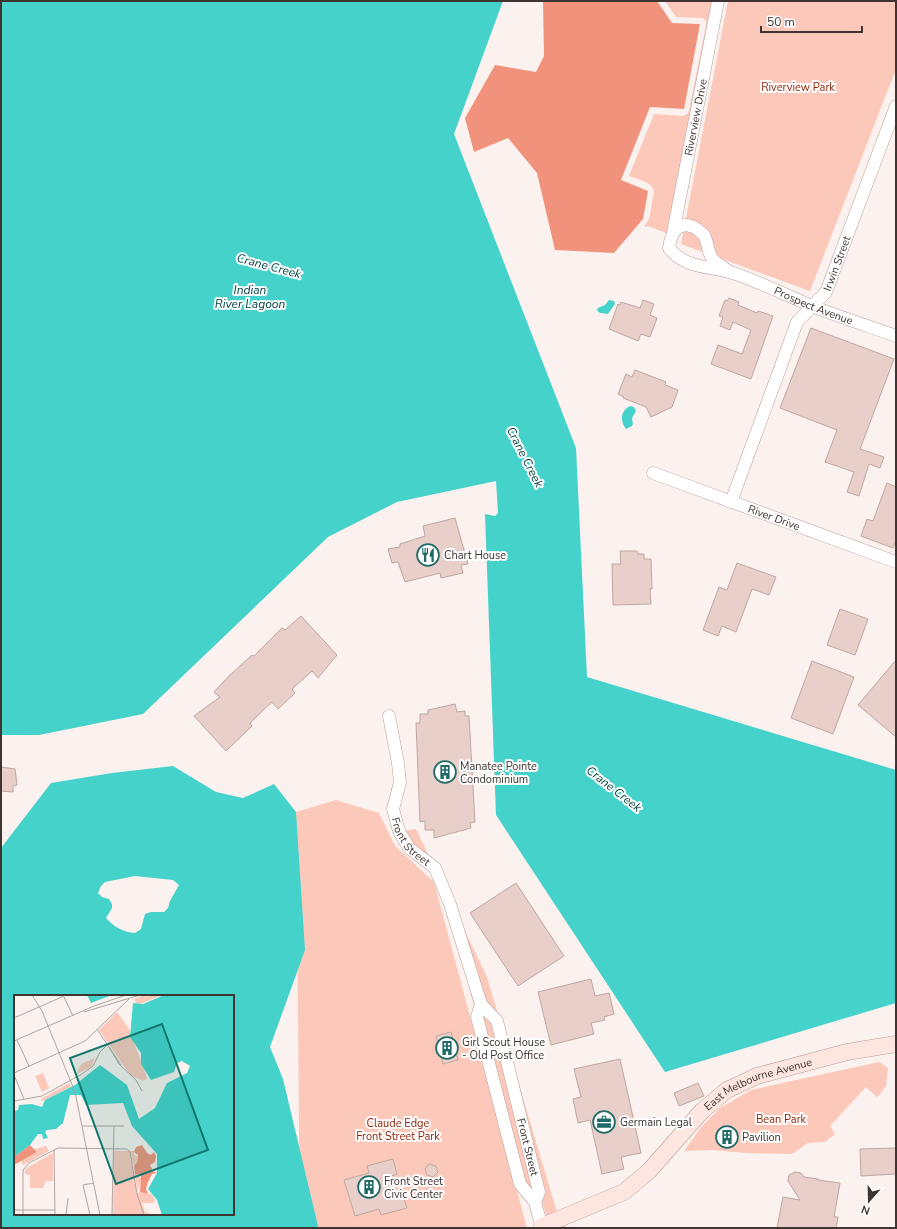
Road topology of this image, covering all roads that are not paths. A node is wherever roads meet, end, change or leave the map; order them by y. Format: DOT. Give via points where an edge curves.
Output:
graph roads {
  1 [pos="718,1"];
  2 [pos="896,106"];
  3 [pos="673,233"];
  4 [pos="732,273"];
  5 [pos="814,306"];
  6 [pos="896,336"];
  7 [pos="653,473"];
  8 [pos="731,502"];
  9 [pos="896,562"];
  10 [pos="389,716"];
  11 [pos="481,1004"];
  12 [pos="896,1044"];
  13 [pos="535,1202"];
  14 [pos="542,1227"];
  1 -- 3 [label="street, Riverview Drive"];
  2 -- 5 [label="street, Irwin Street" via="826,292"];
  3 -- 4 [label="street, Prospect Avenue" via="669,248 682,260 693,265"];
  3 -- 4 [label="street, Prospect Avenue" via="685,224 695,228 707,240 707,248 713,260"];
  4 -- 5 [label="street, Prospect Avenue"];
  5 -- 6 [label="street, Prospect Avenue"];
  5 -- 8 [label="street, Irwin Street" via="797,322"];
  7 -- 8 [label="street, River Drive"];
  8 -- 9 [label="street, River Drive"];
  10 -- 11 [label="street, Front Street" via="400,782 393,809 399,831 409,848 435,868 438,874"];
  11 -- 13 [label="street, Front Street" via="476,1017 520,1184"];
  11 -- 13 [label="street, Front Street" via="497,1021 540,1192"];
  12 -- 14 [label="street, East Melbourne Avenue" via="847,1052 757,1076 727,1090 702,1111 649,1171 624,1192"];
  13 -- 14 [label="street, Front Street"];
}
